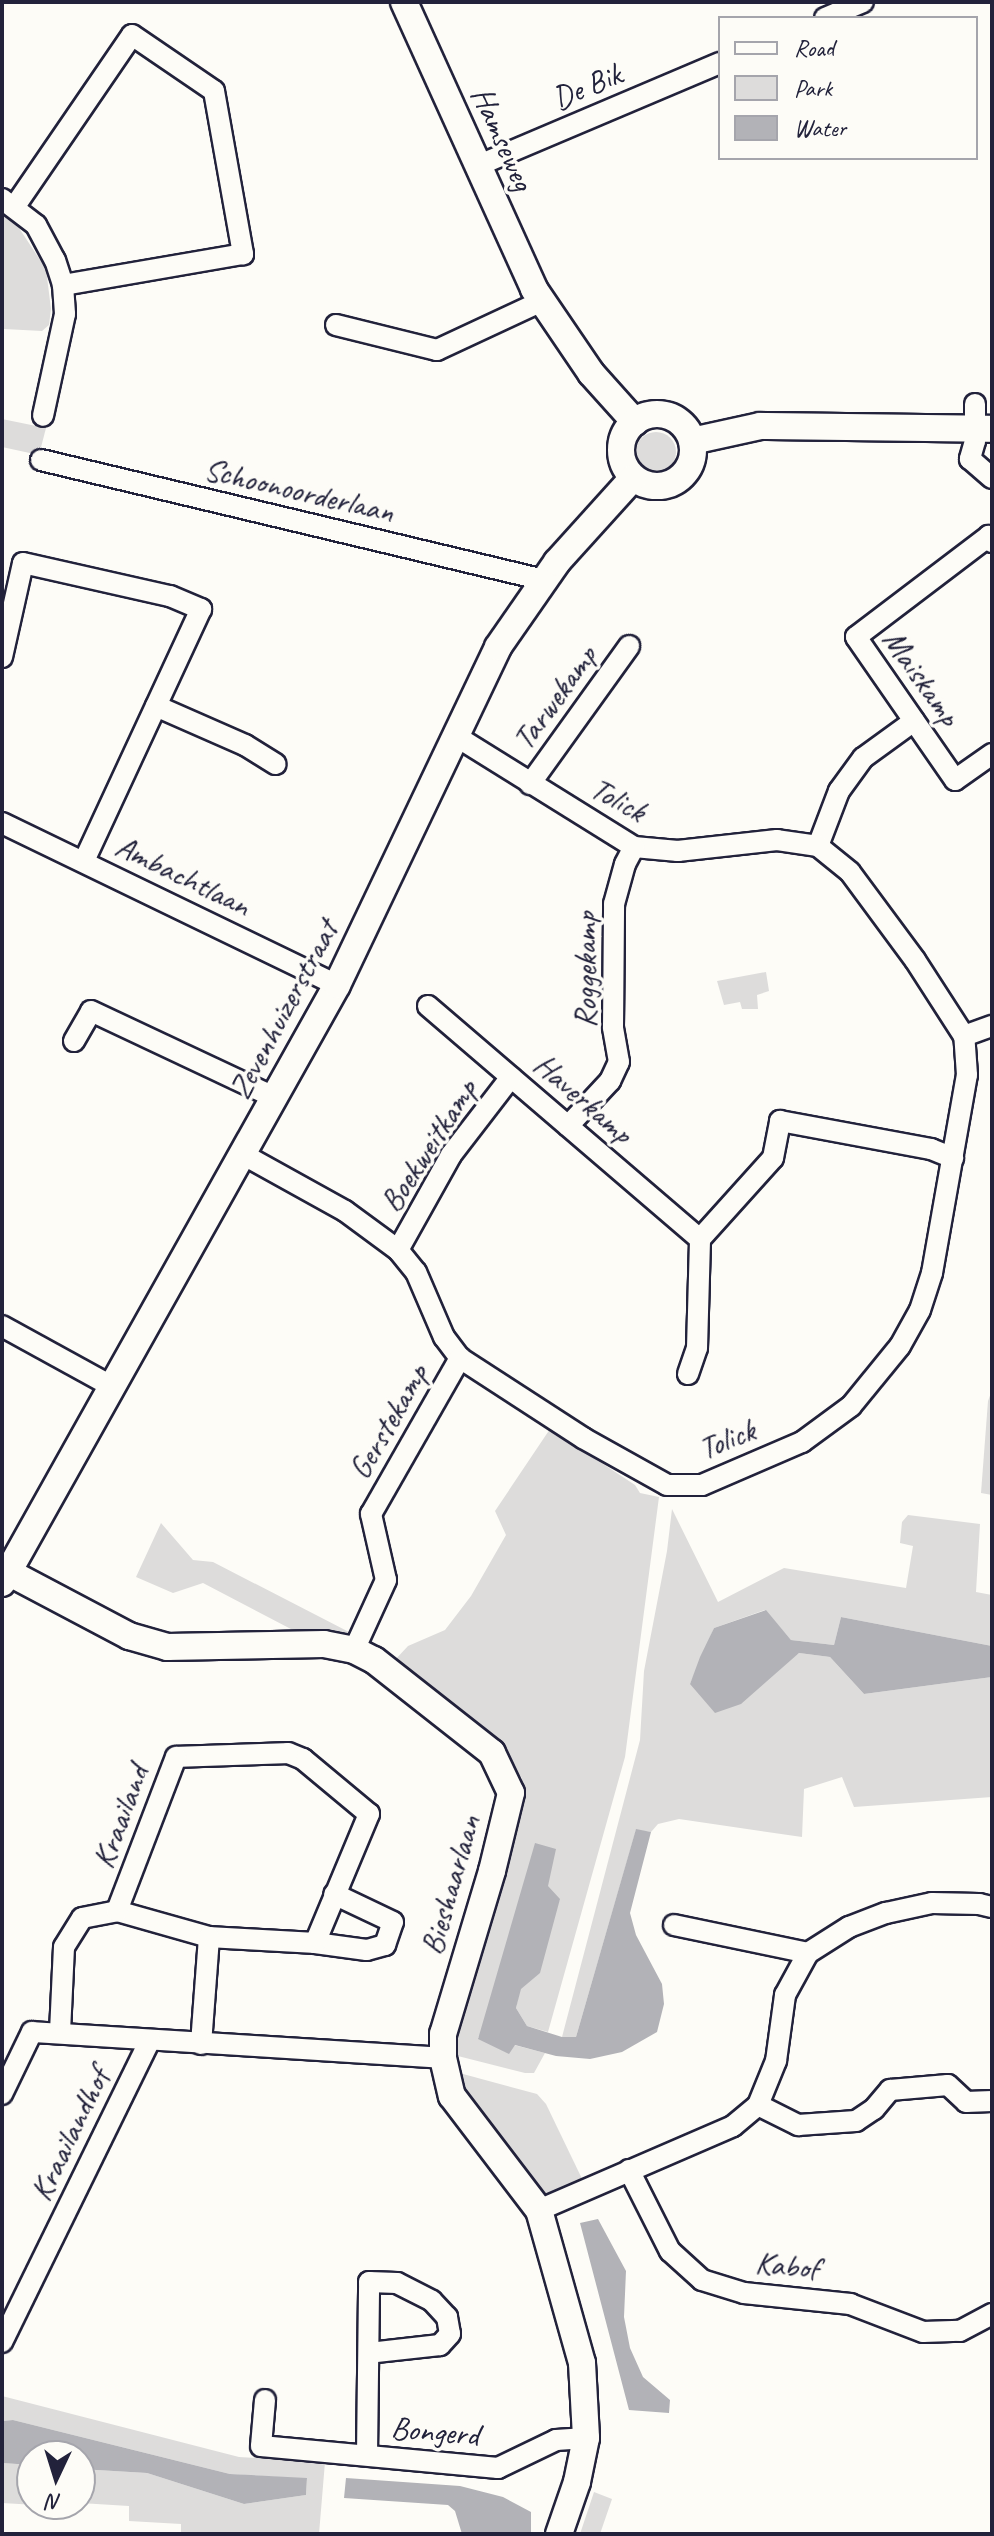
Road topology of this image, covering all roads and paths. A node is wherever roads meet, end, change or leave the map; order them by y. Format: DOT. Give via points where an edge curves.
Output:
graph roads {
  1 [pos="404,2"];
  2 [pos="863,2"];
  3 [pos="830,16"];
  4 [pos="718,64"];
  5 [pos="477,166"];
  6 [pos="8,203"];
  7 [pos="63,285"];
  8 [pos="542,301"];
  9 [pos="336,325"];
  10 [pos="43,416"];
  11 [pos="981,420"];
  12 [pos="635,422"];
  13 [pos="692,441"];
  14 [pos="41,460"];
  15 [pos="633,478"];
  16 [pos="992,478"];
  17 [pos="992,542"];
  18 [pos="544,580"];
  19 [pos="629,646"];
  20 [pos="2,657"];
  21 [pos="156,706"];
  22 [pos="914,721"];
  23 [pos="456,736"];
  24 [pos="992,754"];
  25 [pos="275,764"];
  26 [pos="530,784"];
  27 [pos="2,823"];
  28 [pos="818,846"];
  29 [pos="634,847"];
  30 [pos="84,861"];
  31 [pos="337,985"];
  32 [pos="428,1006"];
  33 [pos="992,1026"];
  34 [pos="964,1036"];
  35 [pos="74,1041"];
  36 [pos="511,1077"];
  37 [pos="276,1098"];
  38 [pos="568,1126"];
  39 [pos="244,1155"];
  40 [pos="953,1158"];
  41 [pos="700,1239"];
  42 [pos="398,1250"];
  43 [pos="2,1326"];
  44 [pos="460,1358"];
  45 [pos="688,1374"];
  46 [pos="113,1387"];
  47 [pos="5,1578"];
  48 [pos="354,1650"];
  49 [pos="334,1894"];
  50 [pos="992,1907"];
  51 [pos="117,1911"];
  52 [pos="674,1925"];
  53 [pos="209,1937"];
  54 [pos="315,1943"];
  55 [pos="808,1953"];
  56 [pos="60,2032"];
  57 [pos="150,2040"];
  58 [pos="201,2044"];
  59 [pos="443,2058"];
  60 [pos="2,2094"];
  61 [pos="992,2101"];
  62 [pos="758,2105"];
  63 [pos="629,2170"];
  64 [pos="539,2210"];
  65 [pos="992,2314"];
  66 [pos="2,2342"];
  67 [pos="369,2353"];
  68 [pos="265,2400"];
  69 [pos="586,2438"];
  70 [pos="367,2455"];
  71 [pos="559,2534"];
  1 -- 5 [label="street, Hamseweg"];
  2 -- 3 [label="street"];
  4 -- 5 [label="street, De Bik"];
  5 -- 8 [label="street, Hamseweg"];
  6 -- 7 [label="street" via="36,225"];
  6 -- 7 [label="street" via="132,35 214,91 243,254"];
  7 -- 10 [label="street" via="65,314"];
  8 -- 9 [label="street" via="437,350"];
  8 -- 12 [label="street, Hamseweg" via="591,373"];
  11 -- 13 [label="street" via="760,426"];
  11 -- 16 [label="street" via="970,459"];
  12 -- 13 [label="street" via="651,414 669,416 684,426"];
  12 -- 15 [label="street" via="621,449"];
  13 -- 15 [label="street" via="691,464 676,481 654,487"];
  14 -- 18 [label="street, Schoonoorderlaan"];
  15 -- 18 [label="street, Zevenhuizerstraat"];
  17 -- 22 [label="street, Maiskamp" via="989,536 856,637"];
  18 -- 23 [label="street, Zevenhuizerstraat" via="498,647"];
  19 -- 26 [label="street, Tarwekamp"];
  20 -- 21 [label="street" via="23,563 170,596 201,609"];
  21 -- 25 [label="street"];
  21 -- 30 [label="street"];
  22 -- 24 [label="street, Maiskamp" via="955,780"];
  22 -- 28 [label="street" via="863,758 839,791"];
  23 -- 26 [label="street, Tolick"];
  23 -- 31 [label="street, Zevenhuizerstraat"];
  26 -- 29 [label="street, Tolick"];
  27 -- 30 [label="street, Ambachtlaan"];
  28 -- 29 [label="street, Tolick" via="777,840 678,851"];
  28 -- 34 [label="street, Tolick" via="850,872"];
  29 -- 38 [label="street, Roggekamp" via="614,904 613,1027 619,1062 610,1081"];
  30 -- 31 [label="street, Ambachtlaan"];
  31 -- 37 [label="street, Zevenhuizerstraat"];
  32 -- 36 [label="street, Haverkamp"];
  33 -- 34 [label="street"];
  34 -- 40 [label="street, Tolick" via="967,1075"];
  35 -- 37 [label="street" via="91,1011"];
  36 -- 38 [label="street, Haverkamp"];
  36 -- 42 [label="street, Boekweitkamp" via="451,1155"];
  37 -- 39 [label="street, Zevenhuizerstraat"];
  38 -- 41 [label="street, Haverkamp"];
  39 -- 42 [label="street, Tolick" via="345,1211"];
  39 -- 46 [label="street, Zevenhuizerstraat"];
  40 -- 41 [label="street" via="931,1149 780,1121 773,1158"];
  40 -- 44 [label="street, Tolick" via="932,1273 900,1346 851,1406 802,1442 702,1485 667,1485"];
  41 -- 45 [label="street" via="697,1348"];
  42 -- 44 [label="street, Tolick" via="416,1272 444,1337"];
  43 -- 46 [label="street"];
  44 -- 48 [label="street, Gerstekamp" via="371,1514 386,1580"];
  46 -- 47 [label="street, Zevenhuizerstraat"];
  47 -- 48 [label="street, Bieshaarlaan" via="129,1636 167,1647 324,1644"];
  48 -- 59 [label="street, Bieshaarlaan" via="492,1753 511,1793 443,2034"];
  49 -- 51 [label="street, Kraailand" via="369,1814 303,1759 288,1753 176,1757"];
  49 -- 54 [label="street, Kraailand"];
  49 -- 54 [label="street, Kraailand" via="393,1922 385,1945 367,1950"];
  50 -- 55 [label="street" via="932,1903 886,1913 849,1927"];
  51 -- 53 [label="street, Kraailand"];
  51 -- 56 [label="street, Kraailand" via="82,1918 64,1947"];
  52 -- 55 [label="street"];
  53 -- 54 [label="street, Kraailand"];
  53 -- 58 [label="street"];
  55 -- 62 [label="street" via="785,1995 776,2061"];
  56 -- 57 [label="street, Kraailandhof"];
  56 -- 60 [label="street, Kraailandhof" via="32,2032"];
  57 -- 58 [label="street, Kraailandhof"];
  57 -- 66 [label="street, Kraailandhof"];
  58 -- 59 [label="street, Kraailandhof"];
  59 -- 64 [label="street, Bieshaarlaan" via="452,2096"];
  61 -- 62 [label="street" via="966,2102 948,2085 890,2090 856,2121 798,2125"];
  62 -- 63 [label="street" via="733,2126"];
  63 -- 64 [label="street"];
  63 -- 65 [label="street, Kabof" via="670,2251 702,2280 744,2293 850,2304 923,2332 960,2331"];
  64 -- 69 [label="street, Bieshaarlaan" via="582,2363"];
  67 -- 67 [label="street, Bongerd" via="440,2345 450,2334 447,2317 432,2301 397,2283 369,2282"];
  67 -- 70 [label="street, Bongerd"];
  68 -- 70 [label="street, Bongerd" via="261,2446"];
  69 -- 70 [label="street, Bongerd" via="556,2440 498,2468"];
  69 -- 71 [label="street, Bieshaarlaan"];
}
